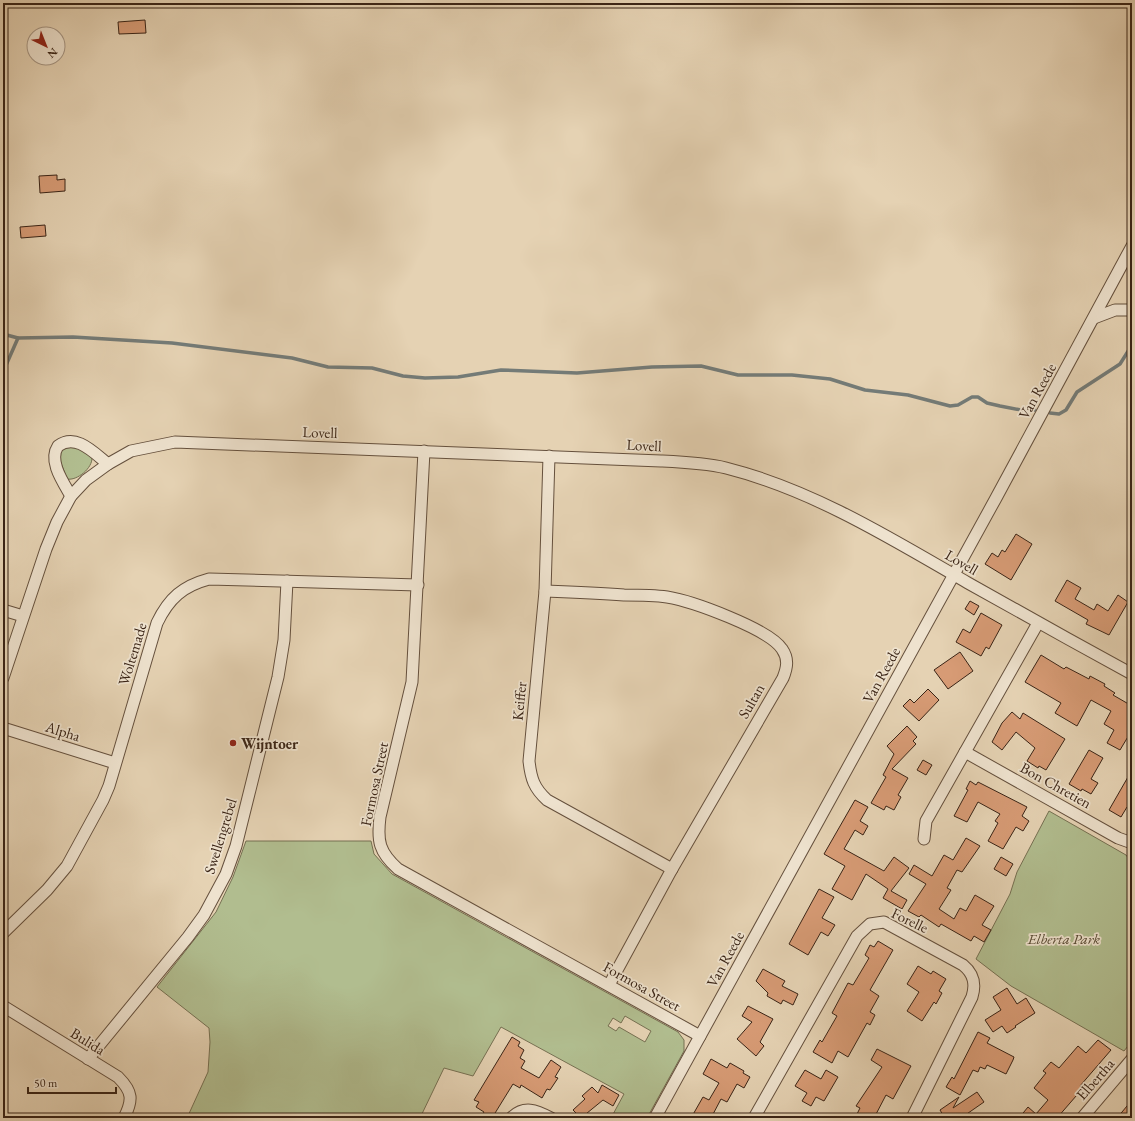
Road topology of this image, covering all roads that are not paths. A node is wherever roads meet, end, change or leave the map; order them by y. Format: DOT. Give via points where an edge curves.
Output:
graph roads {
  1 [pos="1132,246"];
  2 [pos="1132,310"];
  3 [pos="1094,318"];
  4 [pos="424,451"];
  5 [pos="549,456"];
  6 [pos="108,464"];
  7 [pos="71,496"];
  8 [pos="954,574"];
  9 [pos="287,581"];
  10 [pos="418,585"];
  11 [pos="545,591"];
  12 [pos="3,610"];
  13 [pos="23,616"];
  14 [pos="1038,623"];
  15 [pos="1132,674"];
  16 [pos="3,678"];
  17 [pos="3,728"];
  18 [pos="965,752"];
  19 [pos="115,763"];
  20 [pos="924,839"];
  21 [pos="1132,843"];
  22 [pos="672,869"];
  23 [pos="3,933"];
  24 [pos="609,985"];
  25 [pos="3,1006"];
  26 [pos="700,1036"];
  27 [pos="88,1059"];
  28 [pos="1132,1060"];
  29 [pos="124,1118"];
  30 [pos="511,1118"];
  31 [pos="550,1118"];
  32 [pos="655,1118"];
  33 [pos="754,1118"];
  34 [pos="912,1118"];
  35 [pos="1082,1118"];
  1 -- 3 [label="street, Van Reede"];
  2 -- 3 [label="street" via="1115,310"];
  3 -- 8 [label="street, Van Reede"];
  4 -- 5 [label="street, Lovell"];
  4 -- 6 [label="street, Lovell" via="175,442 131,451"];
  4 -- 10 [label="street, Formosa Street"];
  5 -- 8 [label="street, Lovell" via="660,460 726,468 832,508"];
  5 -- 11 [label="street, Keiffer"];
  6 -- 7 [label="street, Lovell" via="86,480"];
  6 -- 7 [label="street" via="75,441 68,440 58,446 54,455 55,462"];
  7 -- 13 [label="street, Lovell" via="57,522"];
  8 -- 14 [label="street, Lovell"];
  8 -- 26 [label="street, Van Reede"];
  9 -- 10 [label="street, Woltemade"];
  9 -- 19 [label="street, Woltemade" via="209,579 193,583 168,602 157,623"];
  9 -- 27 [label="street, Swellengrebel" via="284,640 278,677 236,846 226,874 204,915 188,937"];
  10 -- 24 [label="street, Formosa Street" via="412,682 380,817 380,847 387,860 398,869"];
  11 -- 22 [label="street, Keiffer" via="529,761 530,777 534,787 547,800"];
  11 -- 22 [label="street, Sultan" via="665,596 685,600 704,606 767,636 777,643 786,656 787,663 782,678"];
  12 -- 13 [label="street"];
  13 -- 16 [label="street, Lovell"];
  14 -- 15 [label="street, Lovell"];
  14 -- 18 [label="street"];
  17 -- 19 [label="street, Alpha"];
  18 -- 20 [label="street" via="926,821"];
  18 -- 21 [label="street, Bon Chretien" via="1118,838"];
  19 -- 23 [label="street, Woltemade" via="103,800 67,866 47,890"];
  22 -- 24 [label="street, Sultan"];
  24 -- 26 [label="street, Formosa Street"];
  25 -- 27 [label="street, Bulida"];
  26 -- 32 [label="street, Van Reede"];
  27 -- 29 [label="street, Bulida" via="118,1077 129,1091 130,1107"];
  28 -- 35 [label="street, Elbertha"];
  30 -- 31 [label="street" via="527,1108"];
  33 -- 34 [label="street, Forelle" via="857,936 870,924 884,922 963,965 970,971 974,984 972,997"];
}
